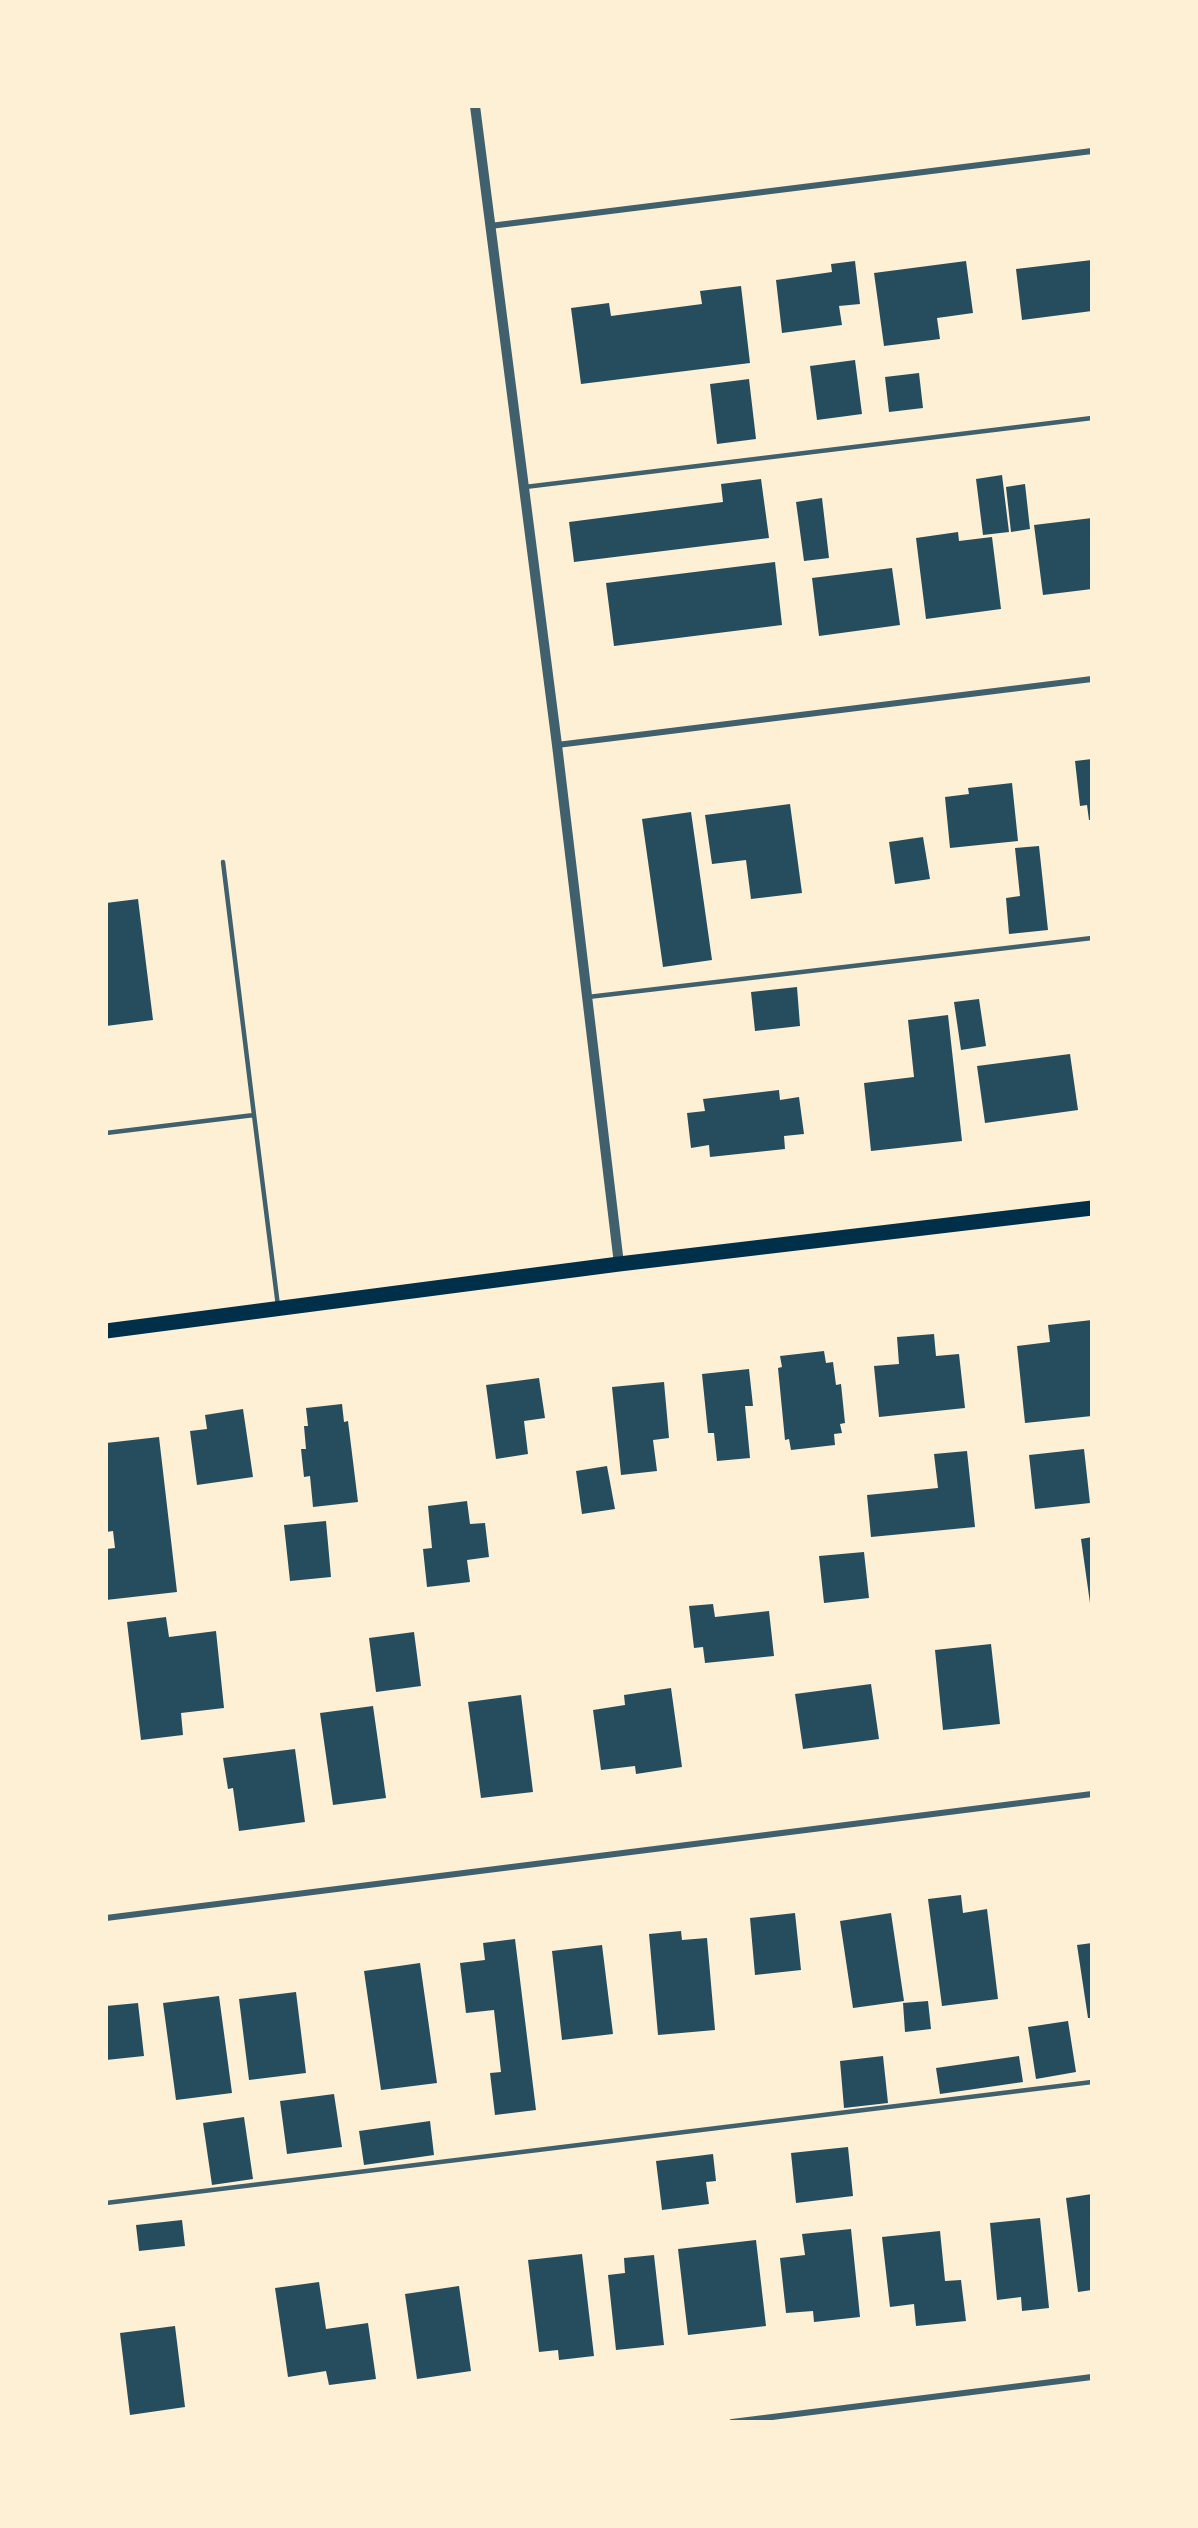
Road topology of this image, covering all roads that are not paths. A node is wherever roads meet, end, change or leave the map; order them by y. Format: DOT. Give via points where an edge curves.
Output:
graph roads {
  1 [pos="476,106"];
  2 [pos="1092,151"];
  3 [pos="490,226"];
  4 [pos="1092,418"];
  5 [pos="524,488"];
  6 [pos="1092,679"];
  7 [pos="557,745"];
  8 [pos="223,862"];
  9 [pos="1092,938"];
  10 [pos="587,997"];
  11 [pos="254,1115"];
  12 [pos="106,1133"];
  13 [pos="1092,1208"];
  14 [pos="619,1264"];
  15 [pos="279,1308"];
  16 [pos="106,1331"];
  17 [pos="1092,1794"];
  18 [pos="106,1918"];
  19 [pos="1092,2082"];
  20 [pos="106,2203"];
  21 [pos="1092,2377"];
  22 [pos="732,2421"];
  1 -- 3 [label="street"];
  2 -- 3 [label="street"];
  3 -- 5 [label="street"];
  4 -- 5 [label="lane"];
  5 -- 7 [label="street"];
  6 -- 7 [label="street"];
  7 -- 10 [label="street"];
  8 -- 11 [label="lane"];
  9 -- 10 [label="lane"];
  10 -- 14 [label="street"];
  11 -- 12 [label="lane"];
  11 -- 15 [label="lane"];
  13 -- 14 [label="main road"];
  14 -- 15 [label="main road"];
  15 -- 16 [label="main road"];
  17 -- 18 [label="street"];
  19 -- 20 [label="lane"];
  21 -- 22 [label="street"];
}
